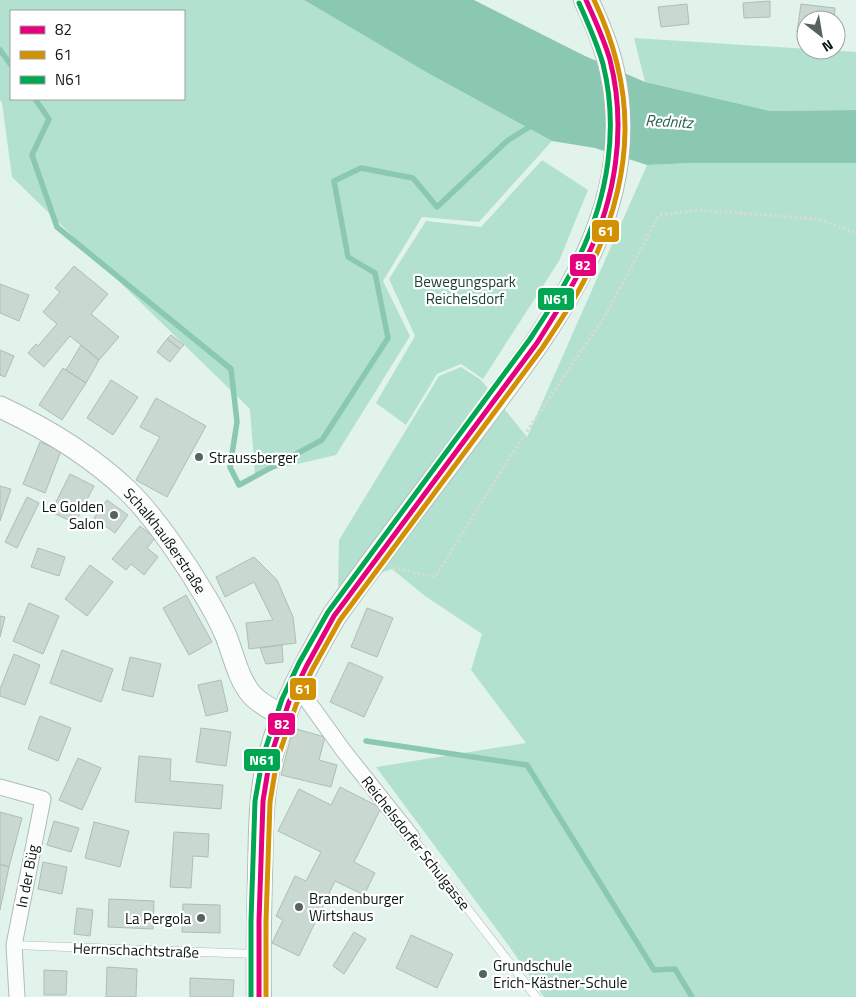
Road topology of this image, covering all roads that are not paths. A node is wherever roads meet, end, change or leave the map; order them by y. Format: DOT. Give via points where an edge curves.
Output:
graph roads {
  1 [pos="590,10"];
  2 [pos="0,407"];
  3 [pos="293,692"];
  4 [pos="284,716"];
  5 [pos="0,787"];
  6 [pos="412,837"];
  7 [pos="14,945"];
  8 [pos="258,954"];
  9 [pos="17,997"];
  10 [pos="259,997"];
  11 [pos="536,997"];
  1 -- 3 [label="main road" via="606,46 612,71 618,143 606,210 587,258 538,343 334,616"];
  2 -- 4 [label="main road, Schalkhaußerstraße" via="58,438 127,490 150,516 206,598 226,635 247,689 259,701"];
  3 -- 4 [label="main road"];
  3 -- 6 [label="street, Reichelsdorfer Schulgasse" via="306,700"];
  4 -- 8 [label="main road" via="270,758 262,807"];
  5 -- 7 [label="street, In der Büg" via="43,799"];
  6 -- 11 [label="lane, Reichelsdorfer Schulgasse"];
  7 -- 8 [label="lane, Herrnschachtstraße"];
  7 -- 9 [label="street, In der Büg"];
  8 -- 10 [label="main road"];
}
